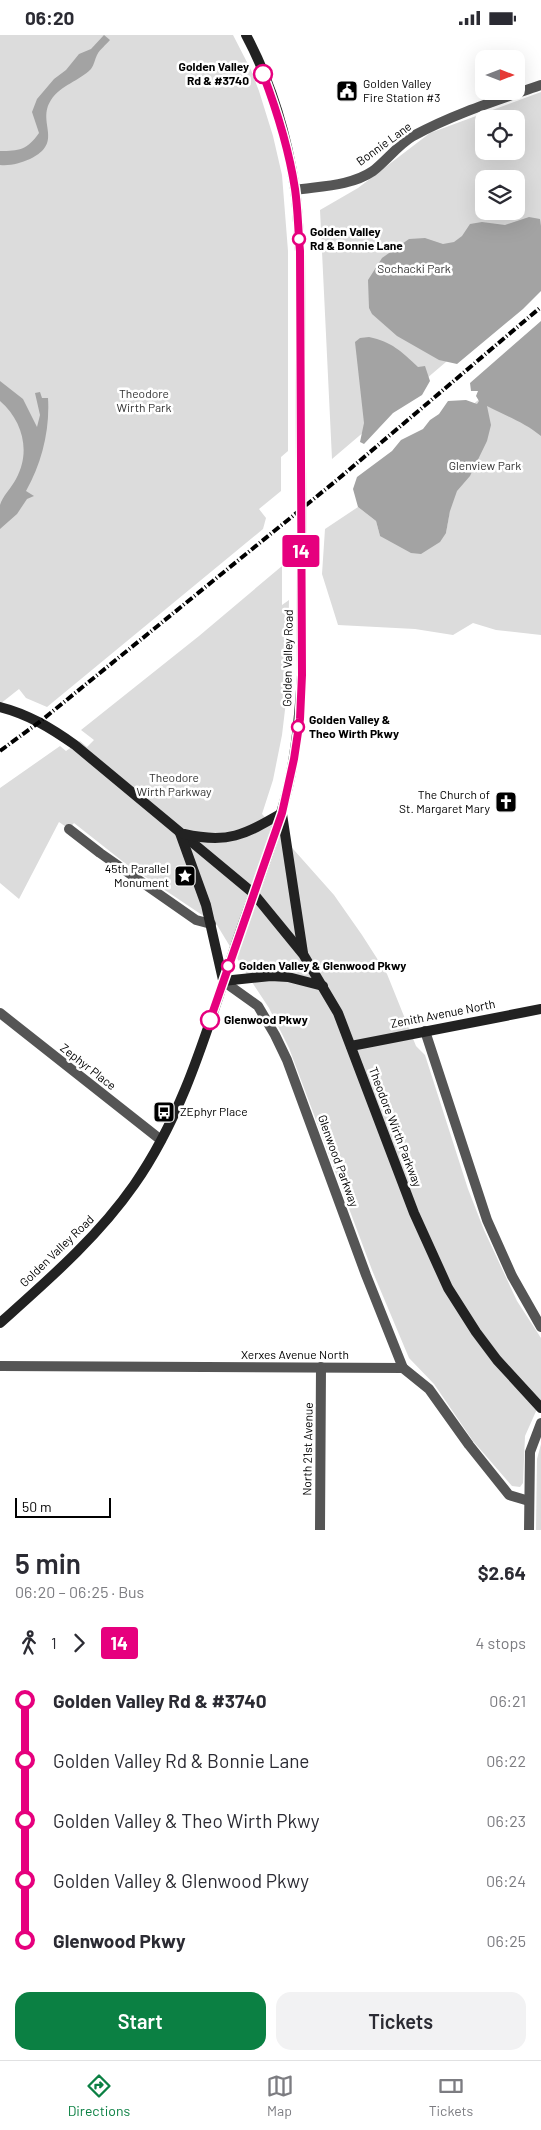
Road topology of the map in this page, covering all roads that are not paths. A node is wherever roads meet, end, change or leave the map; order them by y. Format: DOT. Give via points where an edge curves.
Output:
graph roads {
  1 [pos="246,35"];
  2 [pos="541,85"];
  3 [pos="296,190"];
  4 [pos="0,707"];
  5 [pos="282,813"];
  6 [pos="69,829"];
  7 [pos="180,833"];
  8 [pos="253,893"];
  9 [pos="211,924"];
  10 [pos="303,954"];
  11 [pos="223,981"];
  12 [pos="324,985"];
  13 [pos="541,1009"];
  14 [pos="1,1015"];
  15 [pos="425,1031"];
  16 [pos="351,1046"];
  17 [pos="161,1140"];
  18 [pos="0,1323"];
  19 [pos="541,1327"];
  20 [pos="0,1366"];
  21 [pos="321,1367"];
  22 [pos="403,1368"];
  23 [pos="541,1407"];
  24 [pos="541,1423"];
  25 [pos="529,1501"];
  26 [pos="320,1530"];
  27 [pos="529,1530"];
  1 -- 3 [label="street, Golden Valley Road" via="273,99"];
  2 -- 3 [label="street, Bonnie Lane" via="464,113 412,137 373,171 359,178"];
  3 -- 5 [label="street, Golden Valley Road" via="300,251 302,675 300,719"];
  4 -- 7 [label="street, Theodore Wirth Parkway" via="37,721 75,745"];
  5 -- 7 [label="street" via="235,837 203,838"];
  5 -- 8 [label="street, Golden Valley Road"];
  5 -- 10 [label="street"];
  6 -- 9 [label="street" via="196,920"];
  7 -- 8 [label="street, Theodore Wirth Parkway"];
  7 -- 9 [label="street"];
  8 -- 10 [label="street, Theodore Wirth Parkway"];
  8 -- 11 [label="street, Golden Valley Road"];
  9 -- 11 [label="street"];
  10 -- 12 [label="street, Theodore Wirth Parkway"];
  11 -- 12 [label="street" via="271,976"];
  11 -- 17 [label="street, Golden Valley Road" via="187,1086"];
  11 -- 22 [label="street, Glenwood Parkway" via="258,1006 287,1060"];
  12 -- 16 [label="street, Theodore Wirth Parkway"];
  13 -- 15 [label="street, Zenith Avenue North"];
  14 -- 17 [label="street, Zephyr Place"];
  15 -- 16 [label="street, Zenith Avenue North"];
  15 -- 19 [label="street" via="487,1219 512,1276"];
  16 -- 23 [label="street, Theodore Wirth Parkway" via="417,1220 448,1288 476,1332"];
  17 -- 18 [label="street, Golden Valley Road" via="134,1185 94,1236"];
  20 -- 21 [label="street, Xerxes Avenue North"];
  21 -- 22 [label="street, Xerxes Avenue North"];
  21 -- 26 [label="street, North 21st Avenue"];
  22 -- 25 [label="street" via="429,1389 509,1495"];
  24 -- 25 [label="street" via="530,1452"];
  25 -- 27 [label="street"];
}
